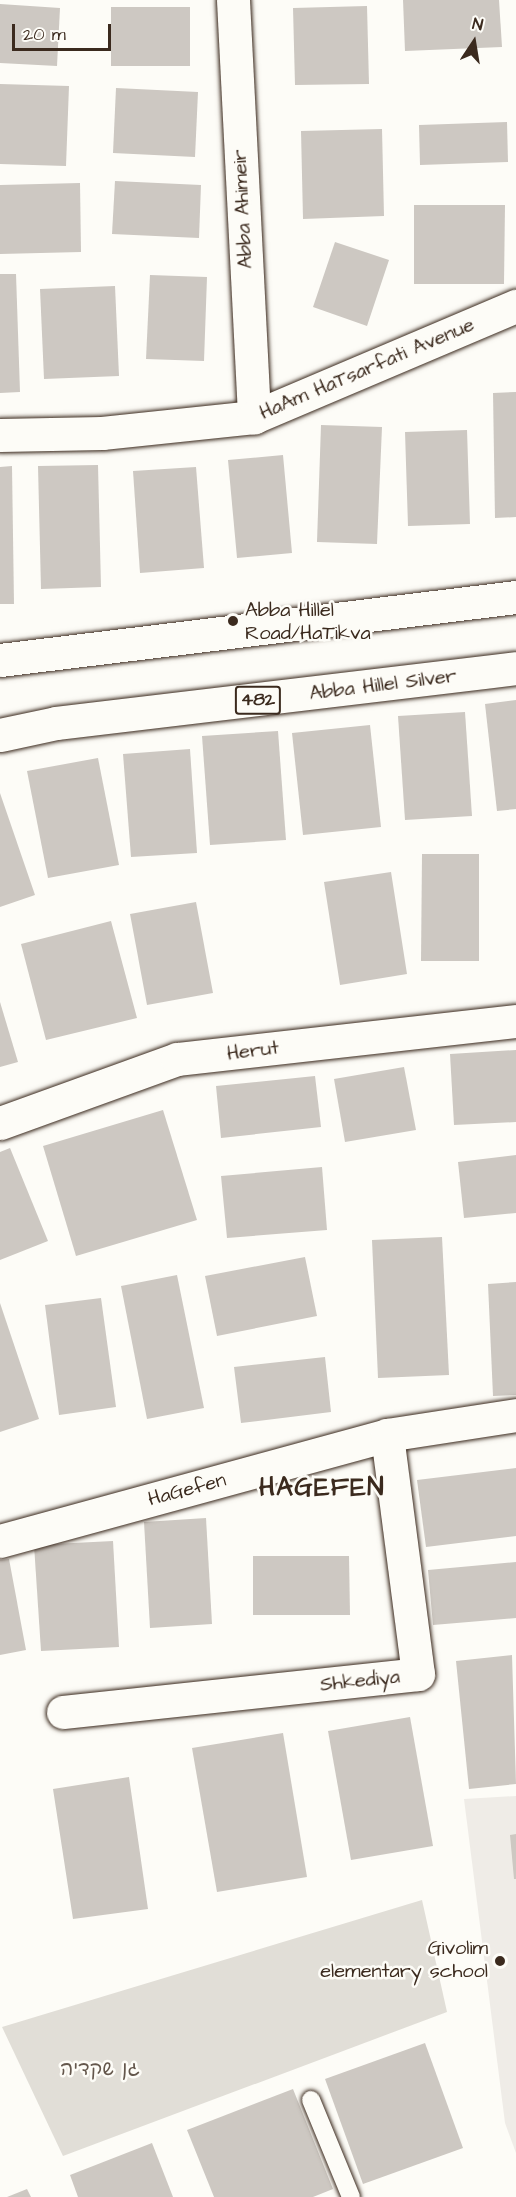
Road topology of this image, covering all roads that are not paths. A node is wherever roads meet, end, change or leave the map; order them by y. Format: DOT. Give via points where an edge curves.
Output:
graph roads {
  1 [pos="233,0"];
  2 [pos="516,306"];
  3 [pos="254,417"];
  4 [pos="0,435"];
  5 [pos="516,597"];
  6 [pos="0,660"];
  7 [pos="516,668"];
  8 [pos="0,735"];
  9 [pos="516,1021"];
  10 [pos="0,1123"];
  11 [pos="516,1415"];
  12 [pos="387,1435"];
  13 [pos="0,1541"];
  14 [pos="63,1712"];
  15 [pos="311,2100"];
  16 [pos="351,2197"];
  1 -- 3 [label="street, Abba Ahimeir"];
  2 -- 3 [label="street, HaAm HaTsarfati Avenue"];
  3 -- 4 [label="street, HaAm HaTsarfati Avenue" via="102,434"];
  5 -- 6 [label="street"];
  7 -- 8 [label="street, Abba Hillel Silver / 482" via="56,723"];
  9 -- 10 [label="street, Herut" via="177,1059"];
  11 -- 12 [label="street, HaGefen"];
  12 -- 13 [label="street, HaGefen"];
  12 -- 14 [label="street, Shkediya" via="418,1674"];
  15 -- 16 [label="lane"];
}
